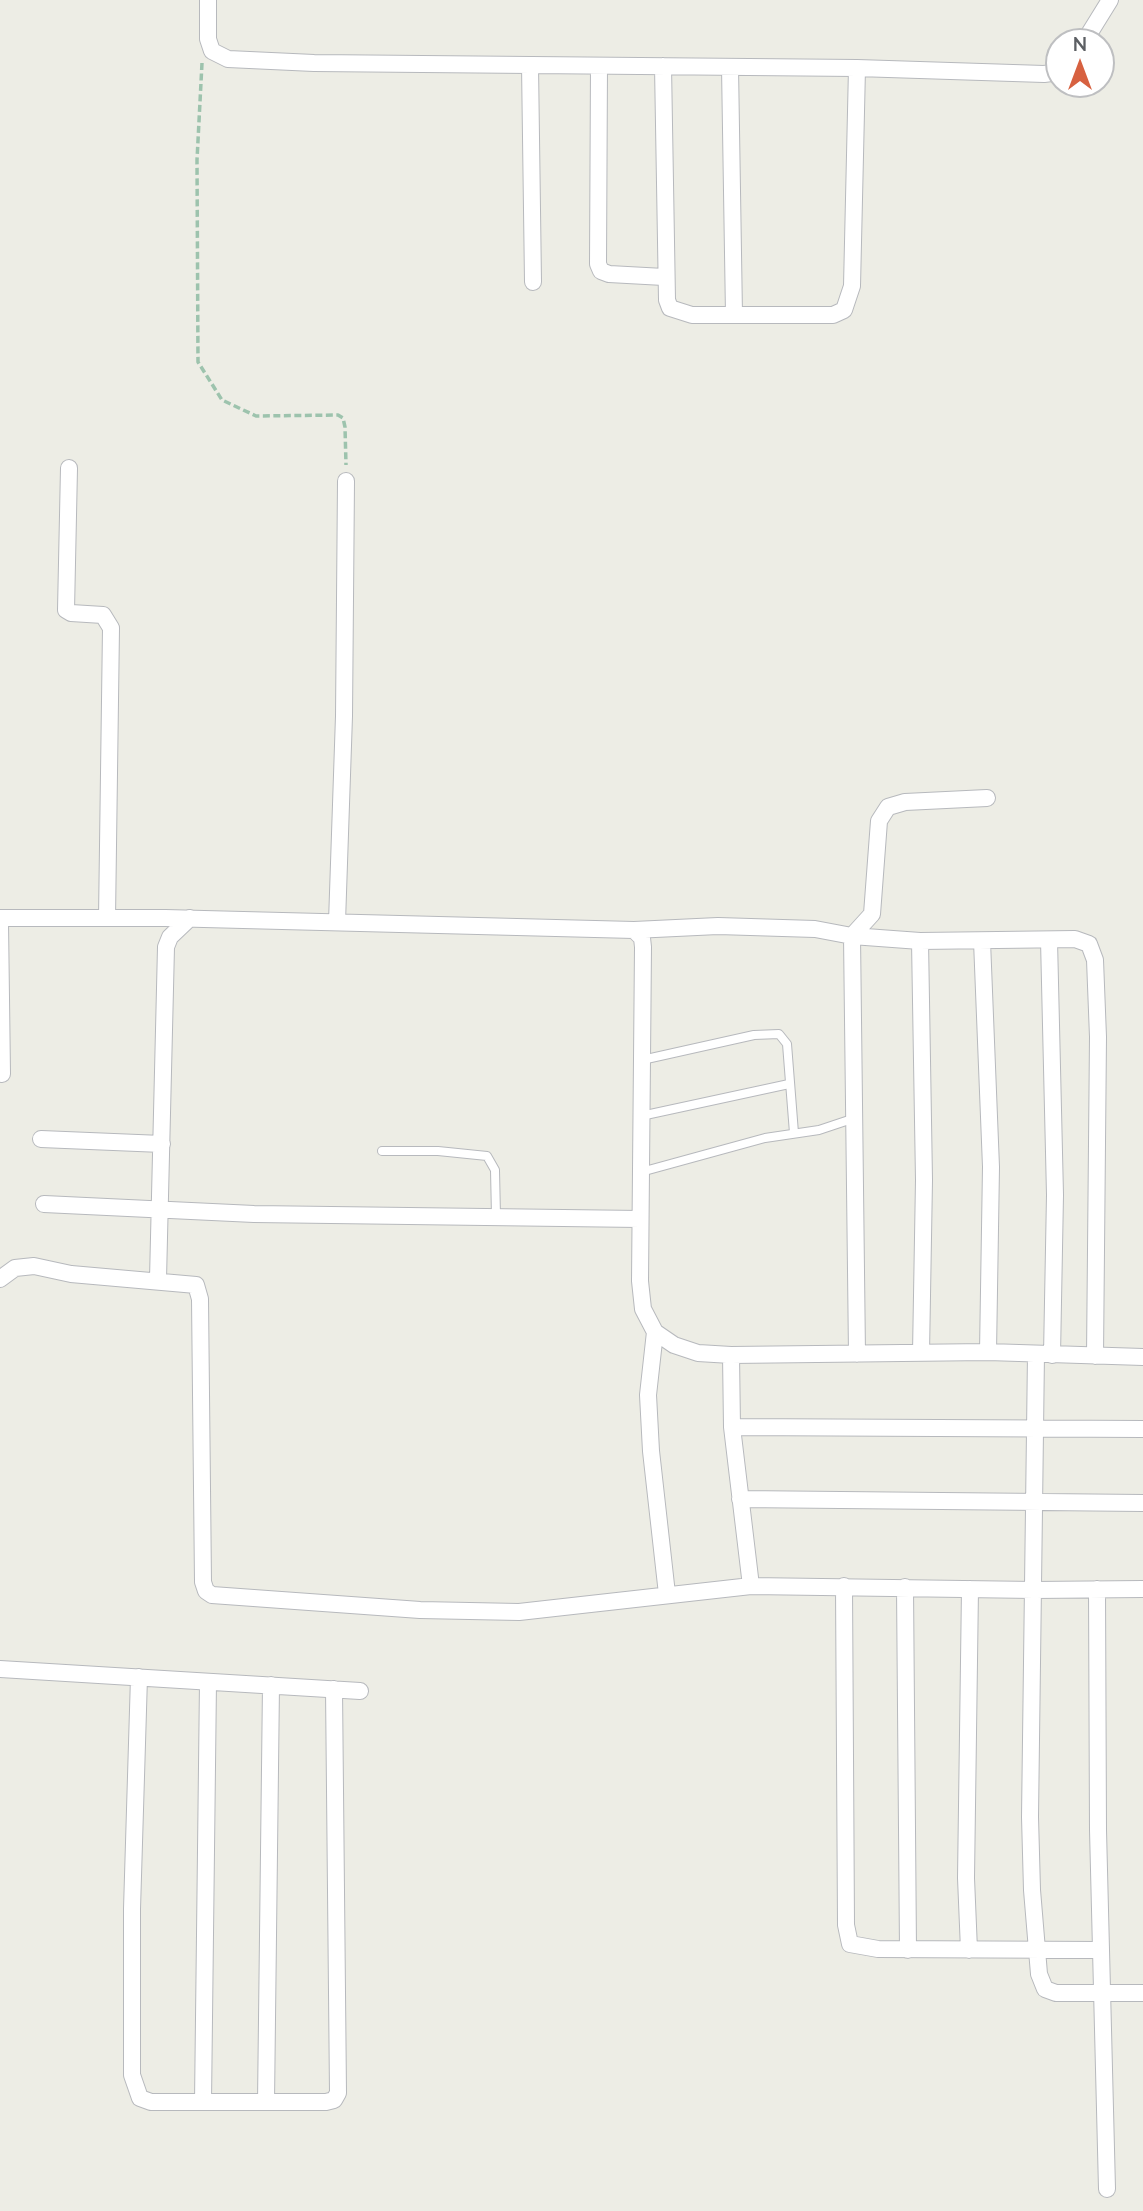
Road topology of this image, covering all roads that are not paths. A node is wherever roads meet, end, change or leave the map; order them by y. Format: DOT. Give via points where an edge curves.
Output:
graph roads {
  1 [pos="208,0"];
  2 [pos="1110,0"];
  3 [pos="1093,28"];
  4 [pos="530,65"];
  5 [pos="599,66"];
  6 [pos="663,66"];
  7 [pos="730,67"];
  8 [pos="857,68"];
  9 [pos="1045,74"];
  10 [pos="664,276"];
  11 [pos="534,282"];
  12 [pos="734,315"];
  13 [pos="69,468"];
  14 [pos="346,481"];
  15 [pos="987,798"];
  16 [pos="107,918"];
  17 [pos="190,918"];
  18 [pos="0,920"];
  19 [pos="337,922"];
  20 [pos="634,930"];
  21 [pos="852,936"];
  22 [pos="1049,940"];
  23 [pos="920,941"];
  24 [pos="982,941"];
  25 [pos="642,1060"];
  26 [pos="2,1074"];
  27 [pos="789,1084"];
  28 [pos="641,1116"];
  29 [pos="856,1118"];
  30 [pos="794,1133"];
  31 [pos="41,1139"];
  32 [pos="162,1144"];
  33 [pos="382,1151"];
  34 [pos="641,1172"];
  35 [pos="44,1204"];
  36 [pos="160,1209"];
  37 [pos="496,1216"];
  38 [pos="640,1219"];
  39 [pos="0,1279"];
  40 [pos="158,1279"];
  41 [pos="655,1332"];
  42 [pos="988,1352"];
  43 [pos="921,1353"];
  44 [pos="857,1354"];
  45 [pos="1044,1354"];
  46 [pos="731,1355"];
  47 [pos="1095,1356"];
  48 [pos="1143,1357"];
  49 [pos="1035,1426"];
  50 [pos="732,1427"];
  51 [pos="1143,1429"];
  52 [pos="740,1499"];
  53 [pos="1143,1503"];
  54 [pos="1034,1504"];
  55 [pos="751,1586"];
  56 [pos="844,1586"];
  57 [pos="905,1587"];
  58 [pos="970,1589"];
  59 [pos="1097,1589"];
  60 [pos="1143,1589"];
  61 [pos="1034,1590"];
  62 [pos="667,1594"];
  63 [pos="0,1669"];
  64 [pos="139,1677"];
  65 [pos="208,1682"];
  66 [pos="271,1685"];
  67 [pos="334,1689"];
  68 [pos="360,1691"];
  69 [pos="908,1950"];
  70 [pos="968,1950"];
  71 [pos="1037,1950"];
  72 [pos="1101,1950"];
  73 [pos="1143,1993"];
  74 [pos="1102,1995"];
  75 [pos="203,2102"];
  76 [pos="267,2102"];
  77 [pos="1107,2189"];
  1 -- 4 [label="street" via="212,51 228,59"];
  2 -- 3 [label="street"];
  4 -- 5 [label="street"];
  4 -- 11 [label="street"];
  5 -- 6 [label="street"];
  5 -- 10 [label="street" via="598,264 610,274"];
  6 -- 7 [label="street"];
  6 -- 10 [label="street"];
  7 -- 8 [label="street"];
  7 -- 12 [label="street"];
  8 -- 9 [label="street"];
  8 -- 12 [label="street" via="852,286 844,310 833,316"];
  10 -- 12 [label="street" via="670,309 677,313"];
  13 -- 16 [label="street" via="66,610 103,615 111,628"];
  14 -- 19 [label="street"];
  15 -- 21 [label="street" via="888,807 878,821 872,914"];
  16 -- 17 [label="street"];
  16 -- 18 [label="street"];
  17 -- 19 [label="street"];
  17 -- 32 [label="street" via="166,947"];
  18 -- 26 [label="street"];
  19 -- 20 [label="street"];
  20 -- 21 [label="street" via="801,928"];
  20 -- 25 [label="street" via="643,947"];
  21 -- 23 [label="street"];
  21 -- 29 [label="street"];
  22 -- 24 [label="street"];
  22 -- 45 [label="street" via="1055,1195"];
  22 -- 47 [label="street" via="1083,940 1095,960"];
  23 -- 24 [label="street"];
  23 -- 43 [label="street"];
  24 -- 42 [label="street" via="990,1154"];
  25 -- 27 [label="lane" via="754,1035 779,1034 788,1044"];
  25 -- 28 [label="street"];
  27 -- 28 [label="lane"];
  27 -- 30 [label="lane"];
  28 -- 34 [label="street"];
  29 -- 30 [label="lane"];
  29 -- 44 [label="street"];
  30 -- 34 [label="lane"];
  31 -- 32 [label="street"];
  32 -- 36 [label="street"];
  33 -- 37 [label="lane" via="487,1156 495,1170"];
  34 -- 38 [label="street"];
  35 -- 36 [label="street"];
  36 -- 37 [label="street"];
  36 -- 40 [label="street"];
  37 -- 38 [label="street"];
  38 -- 41 [label="street" via="643,1310"];
  39 -- 40 [label="street" via="23,1266"];
  40 -- 62 [label="street" via="188,1282 200,1291 206,1591 226,1598 519,1612"];
  41 -- 46 [label="street" via="686,1349"];
  41 -- 62 [label="street" via="649,1367 649,1424"];
  42 -- 43 [label="street"];
  42 -- 45 [label="street"];
  43 -- 44 [label="street"];
  44 -- 46 [label="street"];
  45 -- 47 [label="street"];
  45 -- 49 [label="street"];
  46 -- 50 [label="street"];
  47 -- 48 [label="street"];
  49 -- 50 [label="street"];
  49 -- 51 [label="street"];
  49 -- 54 [label="street"];
  50 -- 52 [label="street"];
  52 -- 54 [label="street"];
  52 -- 55 [label="street"];
  53 -- 54 [label="street"];
  54 -- 61 [label="street"];
  55 -- 56 [label="street"];
  55 -- 62 [label="street"];
  56 -- 57 [label="street"];
  56 -- 69 [label="street" via="846,1938 859,1948"];
  57 -- 58 [label="street"];
  57 -- 69 [label="street"];
  58 -- 61 [label="street"];
  58 -- 70 [label="street"];
  59 -- 60 [label="street"];
  59 -- 61 [label="street"];
  59 -- 72 [label="street"];
  61 -- 71 [label="street" via="1030,1817"];
  63 -- 64 [label="street"];
  64 -- 65 [label="street"];
  64 -- 75 [label="street" via="132,2075 140,2098"];
  65 -- 66 [label="street"];
  65 -- 75 [label="street"];
  66 -- 67 [label="street"];
  66 -- 76 [label="street"];
  67 -- 68 [label="street"];
  67 -- 76 [label="street" via="338,2093 326,2102"];
  69 -- 70 [label="street"];
  70 -- 71 [label="street"];
  71 -- 72 [label="street"];
  71 -- 74 [label="street" via="1045,1989"];
  72 -- 74 [label="street"];
  73 -- 74 [label="street"];
  74 -- 77 [label="street"];
  75 -- 76 [label="street"];
}
